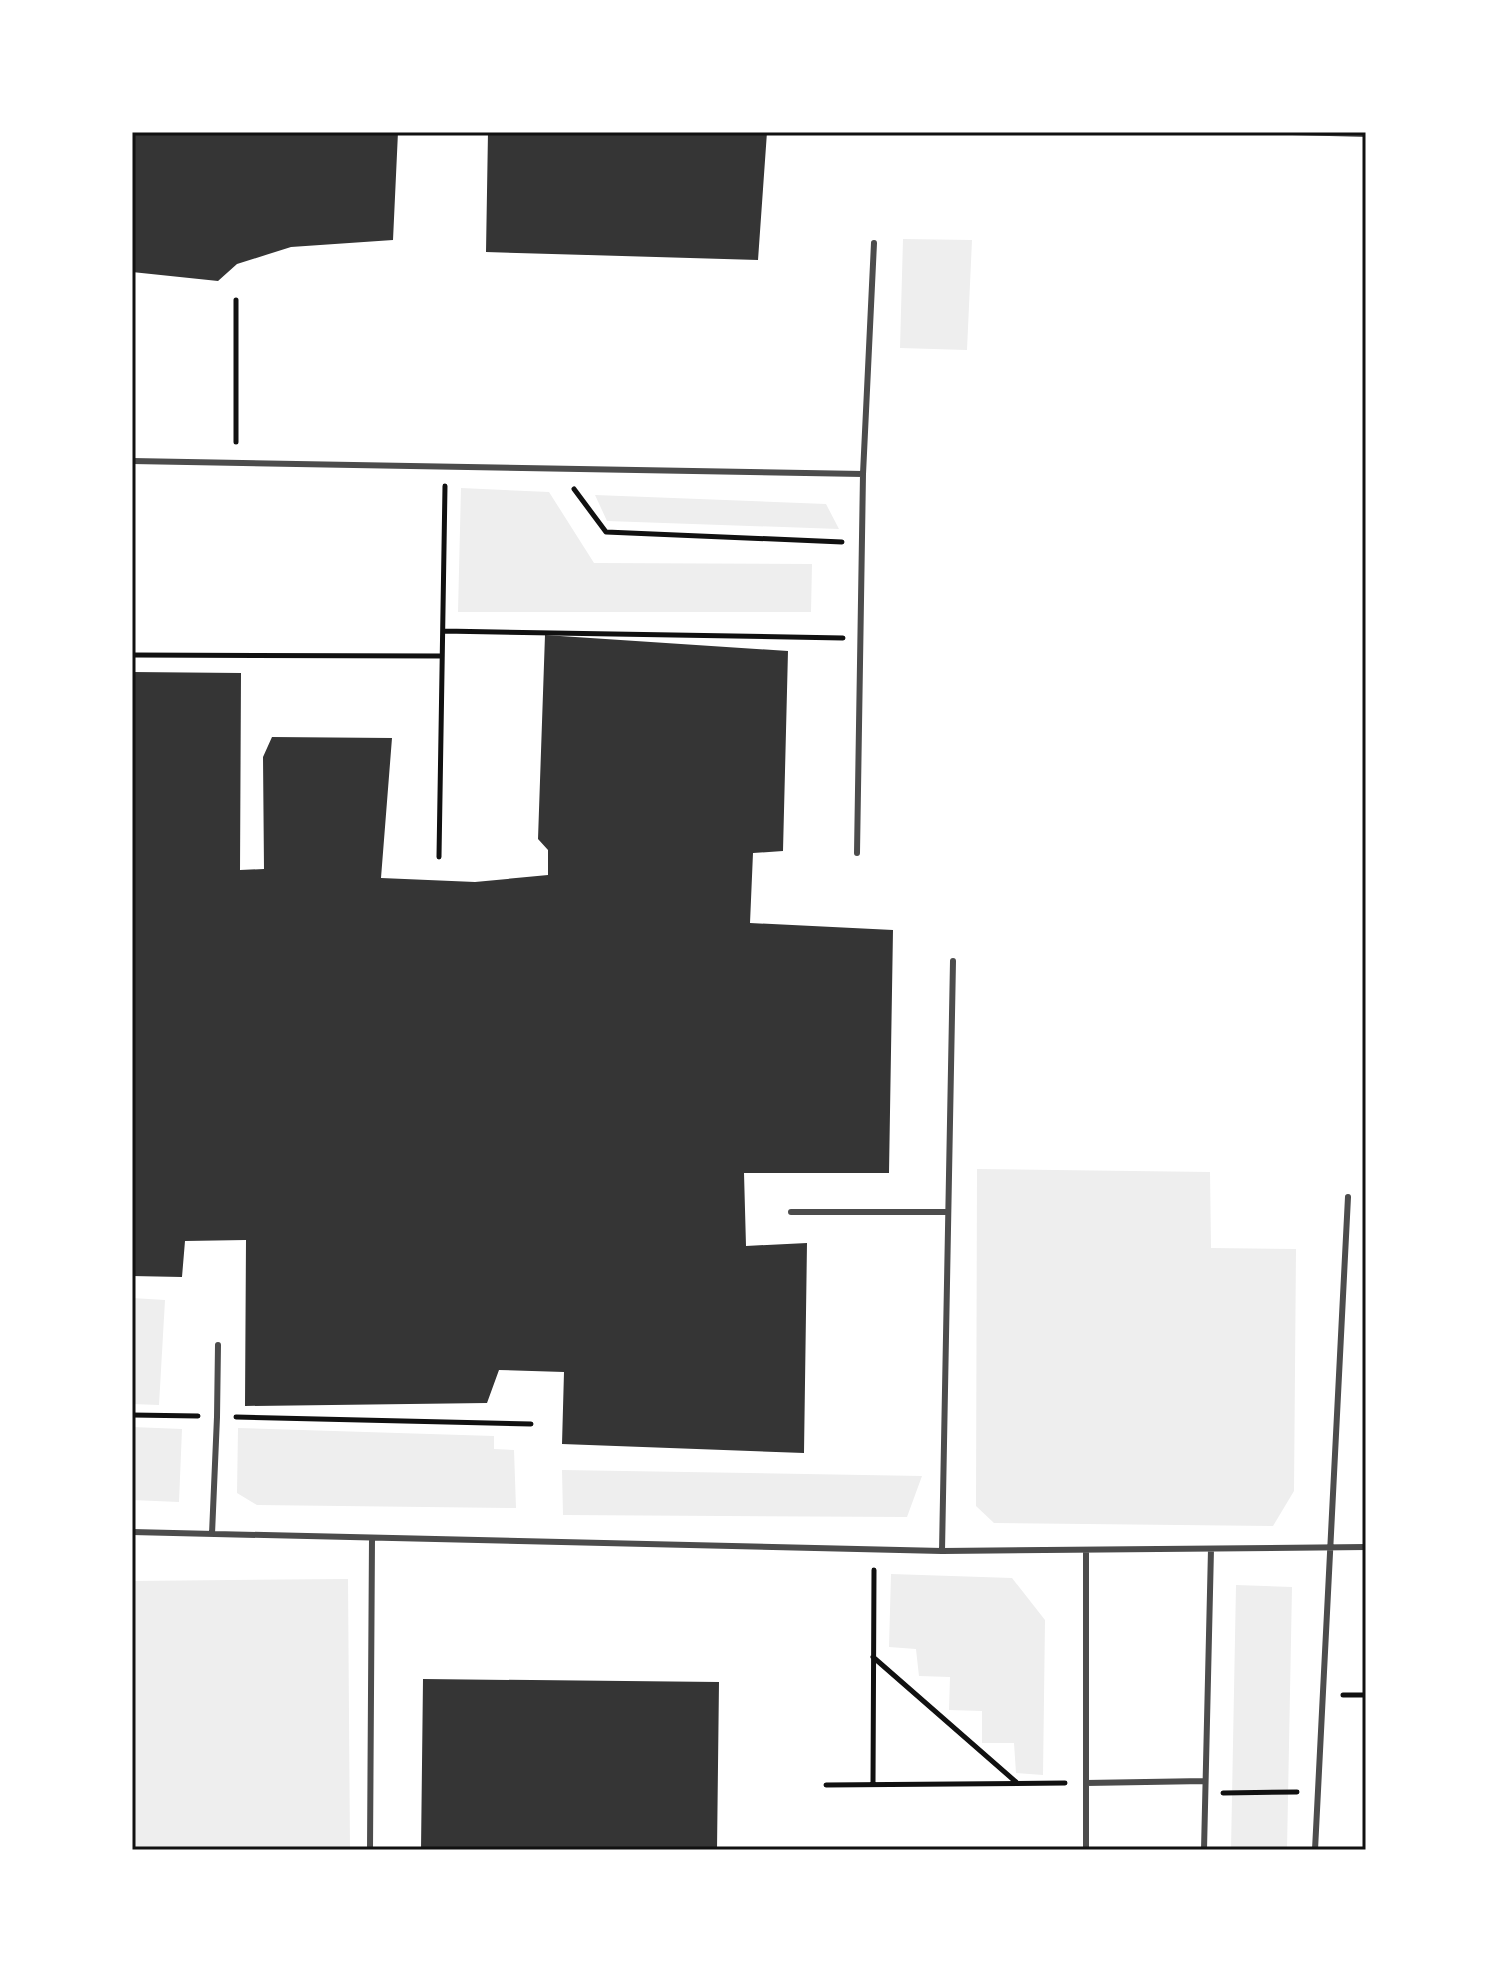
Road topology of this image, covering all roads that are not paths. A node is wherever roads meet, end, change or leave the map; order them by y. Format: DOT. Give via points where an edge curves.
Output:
graph roads {
  1 [pos="1292,132"];
  2 [pos="1366,134"];
  3 [pos="874,243"];
  4 [pos="132,461"];
  5 [pos="863,474"];
  6 [pos="857,853"];
  7 [pos="953,961"];
  8 [pos="1348,1197"];
  9 [pos="791,1212"];
  10 [pos="948,1212"];
  11 [pos="218,1345"];
  12 [pos="132,1532"];
  13 [pos="212,1534"];
  14 [pos="372,1538"];
  15 [pos="1366,1547"];
  16 [pos="1331,1548"];
  17 [pos="1211,1549"];
  18 [pos="1086,1550"];
  19 [pos="942,1551"];
  20 [pos="1205,1781"];
  21 [pos="1086,1783"];
  22 [pos="370,1850"];
  23 [pos="1086,1850"];
  24 [pos="1204,1850"];
  25 [pos="1315,1850"];
  1 -- 2 [label="lane"];
  3 -- 5 [label="lane"];
  4 -- 5 [label="lane"];
  5 -- 6 [label="lane"];
  7 -- 10 [label="lane"];
  8 -- 16 [label="lane"];
  9 -- 10 [label="lane"];
  10 -- 19 [label="lane"];
  11 -- 13 [label="lane"];
  12 -- 13 [label="lane"];
  13 -- 14 [label="lane"];
  14 -- 19 [label="lane"];
  14 -- 22 [label="lane"];
  15 -- 16 [label="lane"];
  16 -- 17 [label="lane"];
  16 -- 25 [label="lane"];
  17 -- 18 [label="lane"];
  17 -- 20 [label="lane"];
  18 -- 19 [label="lane"];
  18 -- 21 [label="lane"];
  20 -- 21 [label="lane"];
  20 -- 24 [label="lane"];
  21 -- 23 [label="lane"];
}
